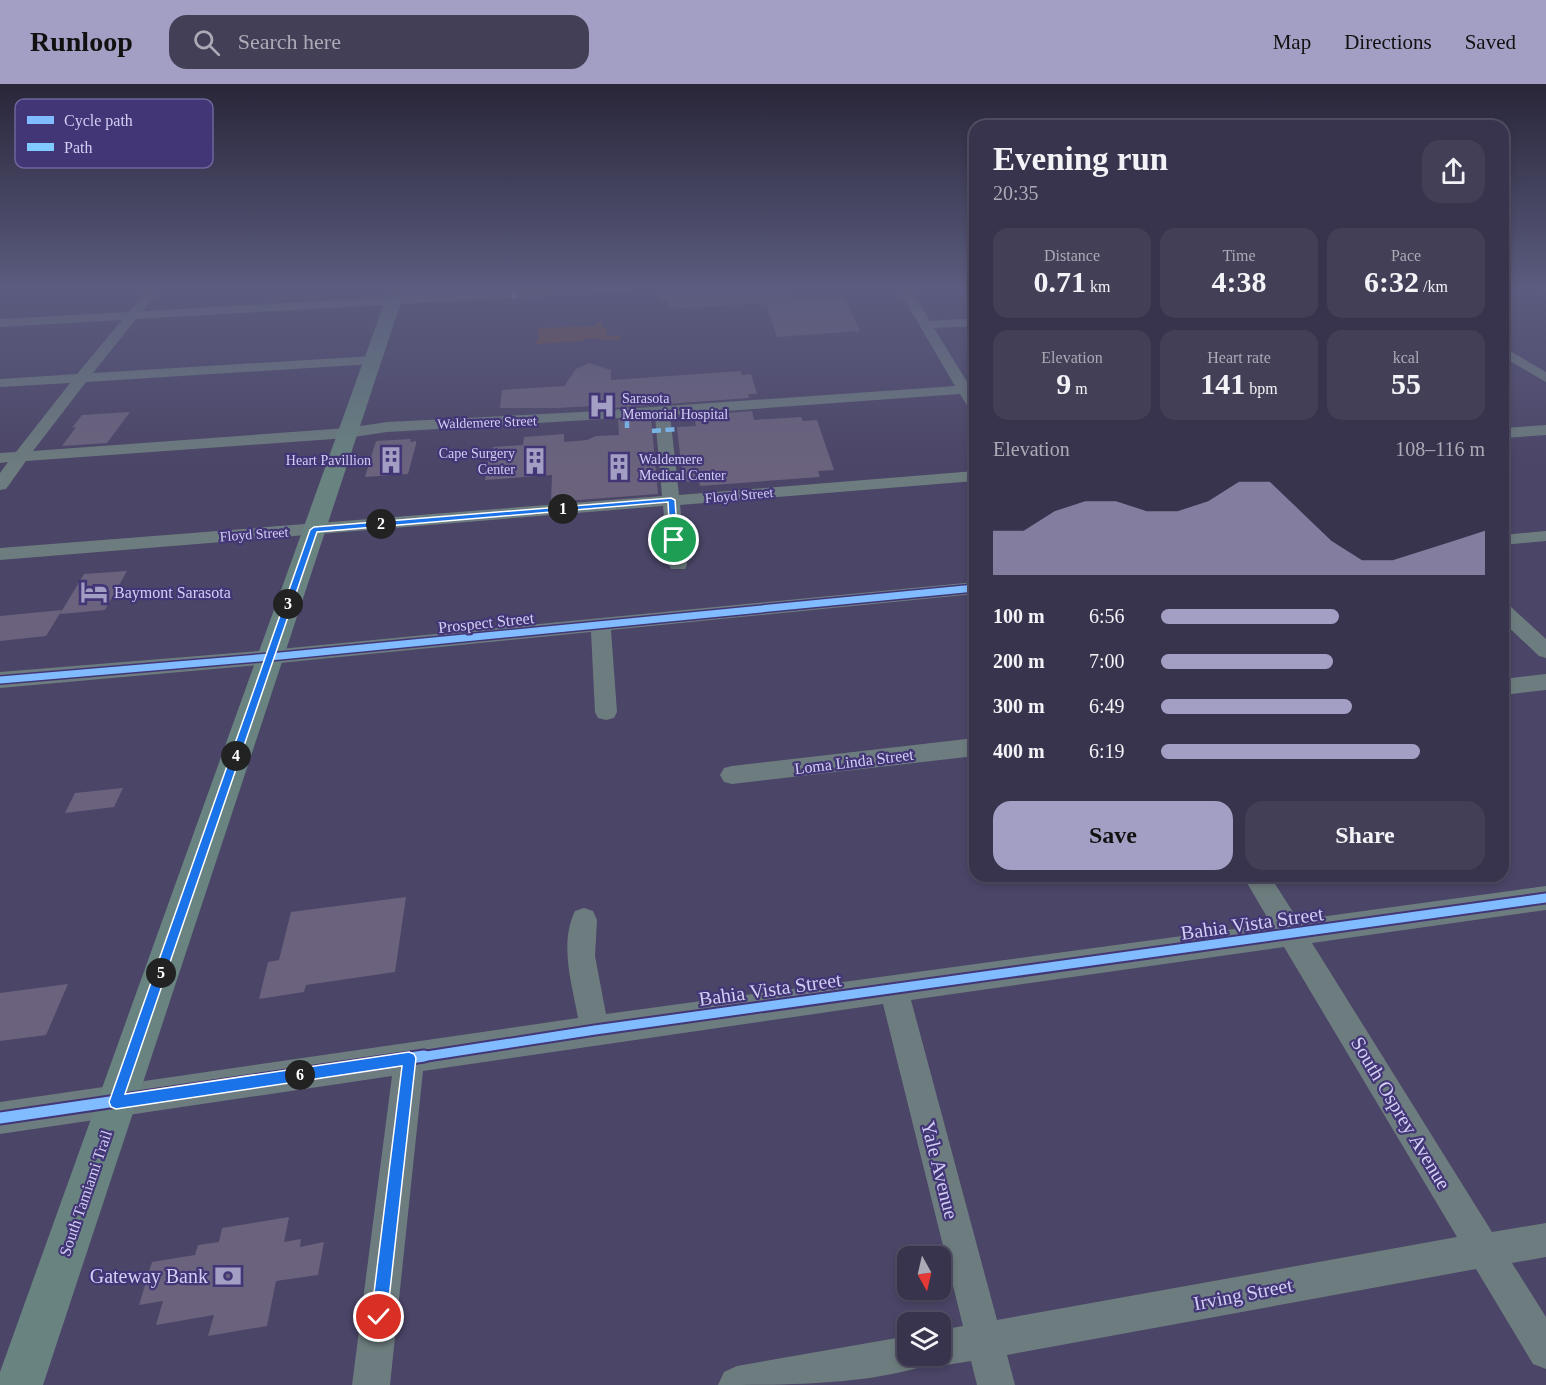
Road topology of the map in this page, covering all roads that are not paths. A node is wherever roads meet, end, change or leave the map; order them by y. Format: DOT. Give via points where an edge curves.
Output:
graph roads {
  1 [pos="106,348"];
  2 [pos="377,348"];
  3 [pos="941,348"];
  4 [pos="1509,355"];
  5 [pos="373,360"];
  6 [pos="81,378"];
  7 [pos="1546,378"];
  8 [pos="0,383"];
  9 [pos="969,389"];
  10 [pos="969,390"];
  11 [pos="662,412"];
  12 [pos="1546,430"];
  13 [pos="347,433"];
  14 [pos="1509,433"];
  15 [pos="21,456"];
  16 [pos="0,458"];
  17 [pos="969,476"];
  18 [pos="0,485"];
  19 [pos="671,500"];
  20 [pos="314,530"];
  21 [pos="1546,536"];
  22 [pos="1509,539"];
  23 [pos="0,554"];
  24 [pos="678,565"];
  25 [pos="969,589"];
  26 [pos="1509,617"];
  27 [pos="601,625"];
  28 [pos="1546,651"];
  29 [pos="270,657"];
  30 [pos="0,680"];
  31 [pos="1546,682"];
  32 [pos="1509,686"];
  33 [pos="606,712"];
  34 [pos="969,748"];
  35 [pos="732,775"];
  36 [pos="1260,882"];
  37 [pos="1546,898"];
  38 [pos="584,920"];
  39 [pos="1291,934"];
  40 [pos="894,989"];
  41 [pos="596,1030"];
  42 [pos="409,1058"];
  43 [pos="116,1102"];
  44 [pos="0,1118"];
  45 [pos="1546,1240"];
  46 [pos="1485,1251"];
  47 [pos="984,1341"];
  48 [pos="951,1346"];
  49 [pos="1546,1351"];
  50 [pos="897,1356"];
  51 [pos="19,1385"];
  52 [pos="371,1385"];
  53 [pos="737,1385"];
  54 [pos="996,1385"];
  1 -- 6 [label="street"];
  2 -- 5 [label="main road, South Tamiami Trail"];
  3 -- 9 [label="street"];
  4 -- 7 [label="street"];
  5 -- 6 [label="street"];
  5 -- 13 [label="main road, South Tamiami Trail"];
  6 -- 8 [label="street"];
  6 -- 15 [label="street"];
  10 -- 11 [label="street, Waldemere Street"];
  11 -- 13 [label="street, Waldemere Street" via="427,424"];
  11 -- 19 [label="street"];
  12 -- 14 [label="street"];
  13 -- 15 [label="street, Waldemere Street"];
  13 -- 20 [label="main road, South Tamiami Trail"];
  15 -- 16 [label="street, Waldemere Street"];
  15 -- 18 [label="street"];
  17 -- 19 [label="street, Floyd Street"];
  19 -- 20 [label="street, Floyd Street"];
  19 -- 24 [label="street"];
  20 -- 23 [label="street, Floyd Street"];
  20 -- 29 [label="main road, South Tamiami Trail"];
  21 -- 22 [label="street"];
  25 -- 27 [label="street, Prospect Street"];
  26 -- 28 [label="street"];
  27 -- 29 [label="street, Prospect Street"];
  27 -- 33 [label="street"];
  29 -- 30 [label="street, Prospect Street"];
  29 -- 43 [label="main road, South Tamiami Trail"];
  31 -- 32 [label="street"];
  34 -- 35 [label="street, Loma Linda Street"];
  36 -- 39 [label="street, South Osprey Avenue"];
  37 -- 39 [label="street, Bahia Vista Street"];
  38 -- 41 [label="street" via="581,956"];
  39 -- 40 [label="street, Bahia Vista Street"];
  39 -- 46 [label="street, South Osprey Avenue"];
  40 -- 41 [label="street, Bahia Vista Street"];
  40 -- 47 [label="street, Yale Avenue"];
  41 -- 42 [label="street, Bahia Vista Street"];
  42 -- 43 [label="street, Bahia Vista Street"];
  42 -- 52 [label="street"];
  43 -- 44 [label="street, Bahia Vista Street"];
  43 -- 51 [label="main road, South Tamiami Trail"];
  45 -- 46 [label="street, Irving Street"];
  46 -- 47 [label="street, Irving Street"];
  46 -- 49 [label="street, South Osprey Avenue"];
  47 -- 48 [label="street, Irving Street"];
  47 -- 54 [label="street, Yale Avenue"];
  50 -- 53 [label="street"];
}
